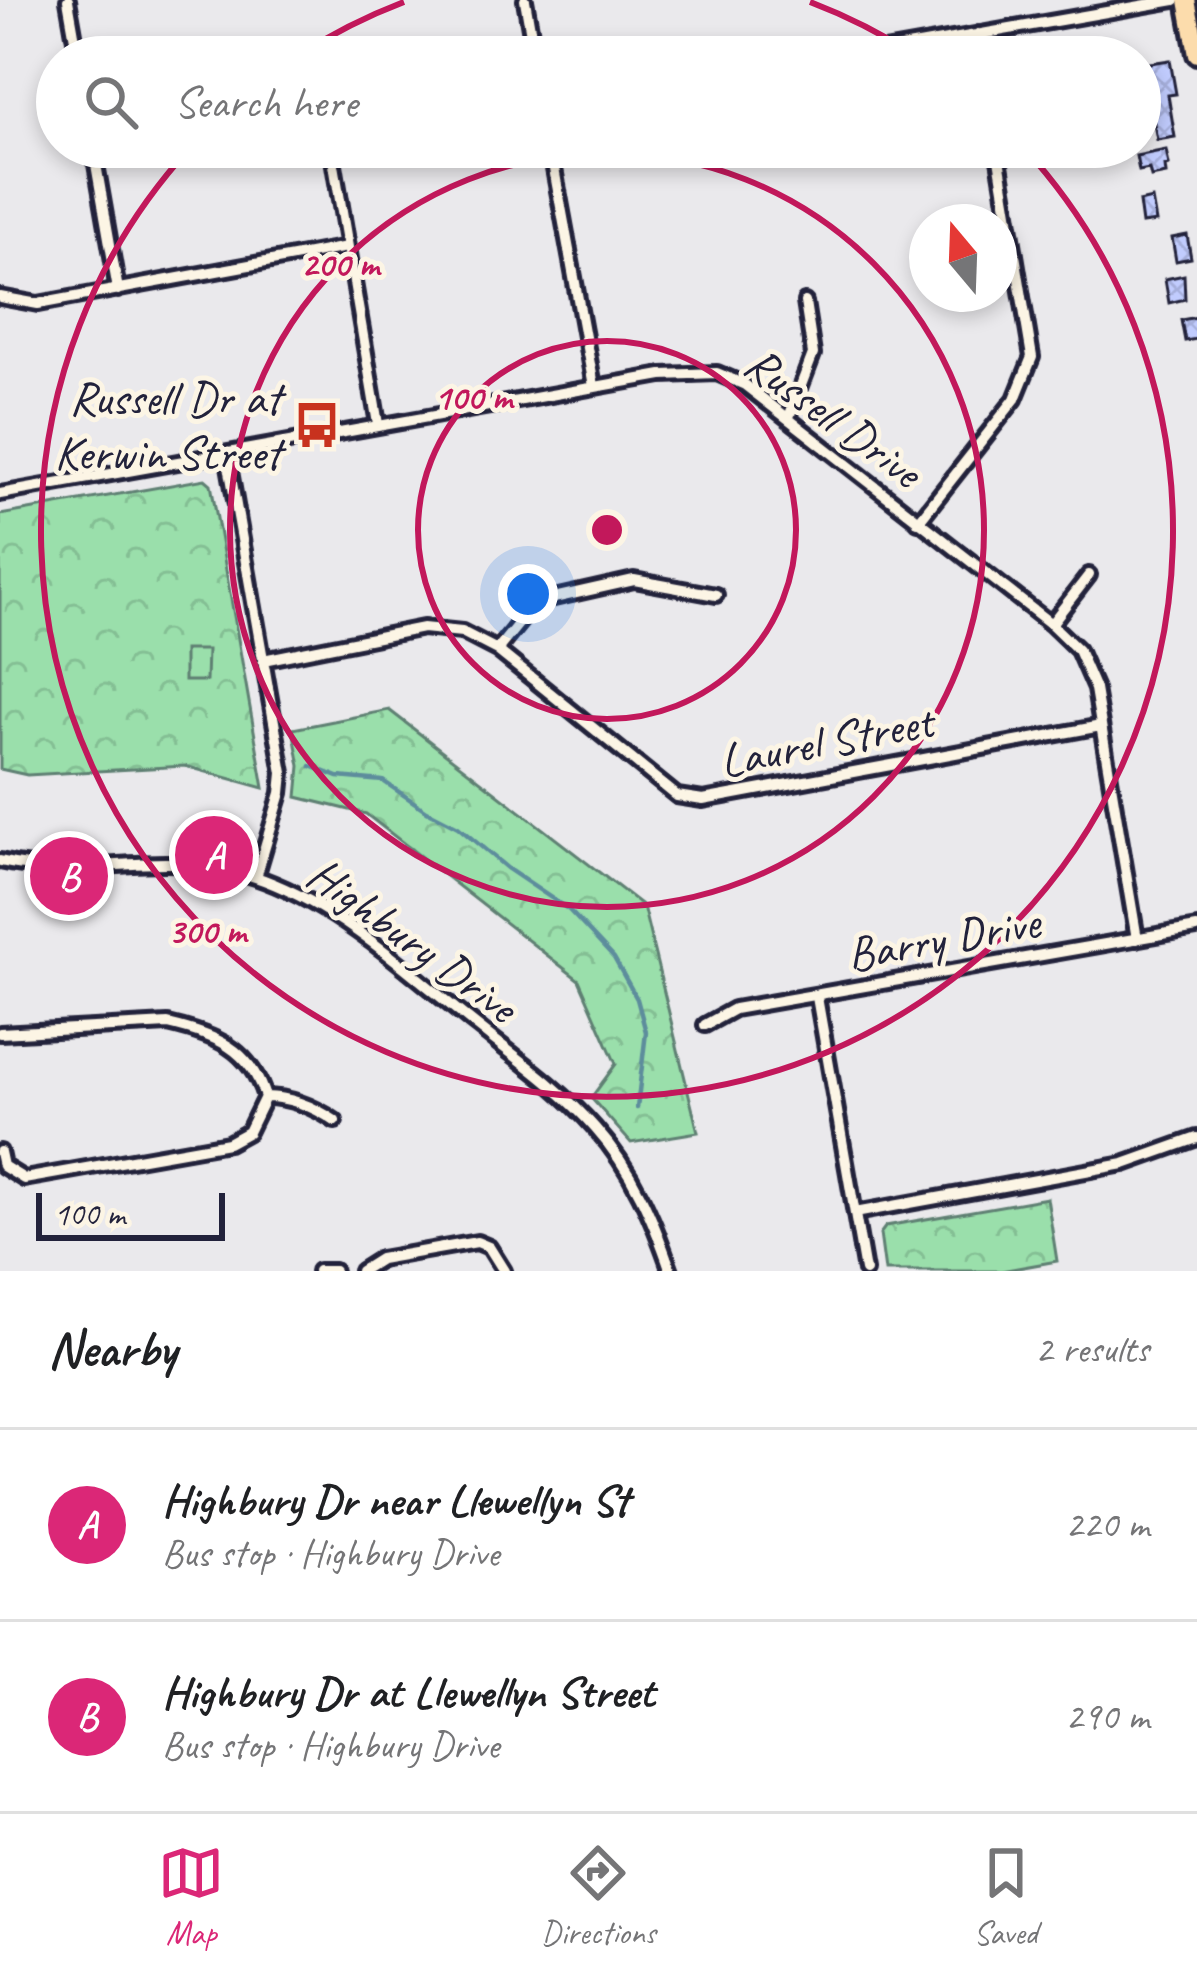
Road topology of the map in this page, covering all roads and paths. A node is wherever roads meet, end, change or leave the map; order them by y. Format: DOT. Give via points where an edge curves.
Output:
graph roads {
  1 [pos="68,0"];
  2 [pos="525,0"];
  3 [pos="1175,0"];
  4 [pos="1187,0"];
  5 [pos="977,34"];
  6 [pos="74,36"];
  7 [pos="531,36"];
  8 [pos="966,36"];
  9 [pos="1197,54"];
  10 [pos="97,168"];
  11 [pos="334,168"];
  12 [pos="554,168"];
  13 [pos="1001,168"];
  14 [pos="347,248"];
  15 [pos="118,290"];
  16 [pos="0,296"];
  17 [pos="805,302"];
  18 [pos="594,386"];
  19 [pos="789,418"];
  20 [pos="378,424"];
  21 [pos="227,454"];
  22 [pos="0,494"];
  23 [pos="918,522"];
  24 [pos="1089,575"];
  25 [pos="716,595"];
  26 [pos="1051,624"];
  27 [pos="497,650"];
  28 [pos="263,660"];
  29 [pos="1101,726"];
  30 [pos="0,861"];
  31 [pos="256,877"];
  32 [pos="1197,928"];
  33 [pos="1137,939"];
  34 [pos="817,997"];
  35 [pos="705,1025"];
  36 [pos="0,1033"];
  37 [pos="265,1096"];
  38 [pos="334,1121"];
  39 [pos="1197,1138"];
  40 [pos="0,1152"];
  41 [pos="855,1213"];
  42 [pos="318,1271"];
  43 [pos="334,1271"];
  44 [pos="361,1271"];
  45 [pos="504,1271"];
  46 [pos="671,1271"];
  47 [pos="866,1271"];
  1 -- 6 [label="street"];
  2 -- 7 [label="street"];
  3 -- 5 [label="street"];
  4 -- 9 [label="main road"];
  5 -- 8 [label="street"];
  10 -- 15 [label="street"];
  11 -- 14 [label="street"];
  12 -- 18 [label="street"];
  13 -- 23 [label="street" via="1032,357 1015,399"];
  14 -- 15 [label="street"];
  14 -- 20 [label="street"];
  15 -- 16 [label="street" via="38,304"];
  17 -- 19 [label="street" via="813,354"];
  18 -- 19 [label="street, Russell Drive" via="717,373"];
  18 -- 20 [label="street, Russell Drive"];
  19 -- 23 [label="street, Russell Drive"];
  20 -- 21 [label="street, Russell Drive"];
  21 -- 22 [label="street, Russell Drive"];
  21 -- 28 [label="street"];
  23 -- 26 [label="street, Russell Drive"];
  24 -- 26 [label="street"];
  25 -- 27 [label="street" via="634,580 536,602"];
  26 -- 29 [label="street, Russell Drive" via="1089,669"];
  27 -- 28 [label="street, Laurel Street" via="461,632 423,628"];
  27 -- 29 [label="street, Laurel Street" via="677,796 703,800"];
  28 -- 31 [label="street" via="283,773"];
  29 -- 33 [label="street, Russell Drive"];
  30 -- 31 [label="street, Highbury Drive" via="55,868 185,863"];
  31 -- 46 [label="street, Highbury Drive" via="316,904 380,950 573,1106 640,1191"];
  32 -- 33 [label="street, Barry Drive"];
  33 -- 34 [label="street, Barry Drive"];
  34 -- 35 [label="street, Barry Drive" via="734,1009"];
  34 -- 41 [label="street"];
  36 -- 37 [label="street" via="168,1024 243,1054"];
  37 -- 38 [label="street"];
  37 -- 40 [label="street" via="248,1132 228,1143 24,1179 3,1166"];
  39 -- 41 [label="street" via="1124,1164"];
  41 -- 47 [label="street"];
  42 -- 43 [label="street"];
  44 -- 45 [label="street" via="380,1259 477,1242"];
}
